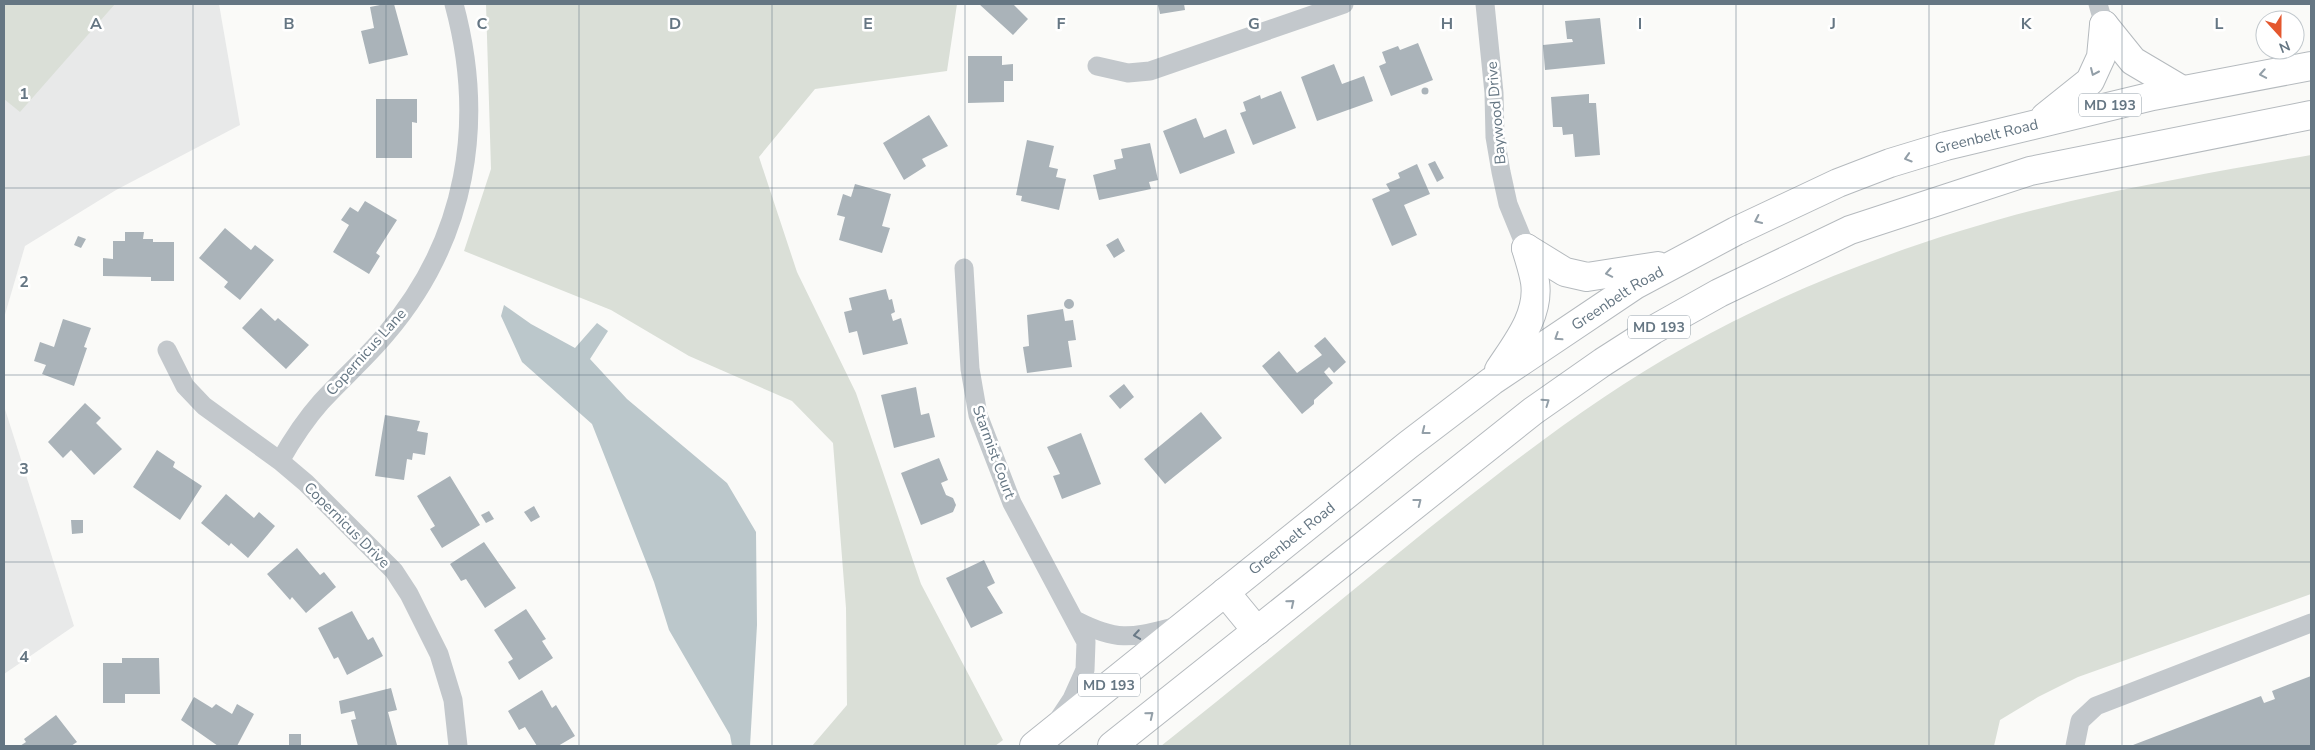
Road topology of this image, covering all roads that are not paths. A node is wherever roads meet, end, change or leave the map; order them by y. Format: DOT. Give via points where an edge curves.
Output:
graph roads {
  1 [pos="454,4"];
  2 [pos="1344,4"];
  3 [pos="1485,4"];
  4 [pos="2101,14"];
  5 [pos="1097,66"];
  6 [pos="2311,66"];
  7 [pos="2182,90"];
  8 [pos="2311,115"];
  9 [pos="2039,122"];
  10 [pos="1526,248"];
  11 [pos="1674,264"];
  12 [pos="964,268"];
  13 [pos="167,350"];
  14 [pos="1492,381"];
  15 [pos="280,461"];
  16 [pos="1224,592"];
  17 [pos="1076,621"];
  18 [pos="2311,623"];
  19 [pos="1184,625"];
  20 [pos="1257,630"];
  21 [pos="1041,741"];
  22 [pos="458,746"];
  23 [pos="1112,746"];
  24 [pos="2075,746"];
  1 -- 15 [label="street, Copernicus Lane" via="467,71 469,131 461,187 445,240 413,300 361,362 321,402"];
  2 -- 5 [label="street" via="1150,71 1128,73"];
  3 -- 10 [label="street, Baywood Drive" via="1495,137 1508,204"];
  4 -- 7 [label="main road" via="2133,61"];
  4 -- 9 [label="main road, one-way" via="2100,57 2090,81"];
  6 -- 7 [label="main road, Greenbelt Road / MD 193, one-way"];
  7 -- 9 [label="main road, Greenbelt Road / MD 193"];
  20 -- 8 [label="main road, MD 193, one-way" via="1556,394 1653,330 1773,266 1850,230 2030,172"];
  9 -- 11 [label="main road, Greenbelt Road / MD 193, one-way" via="1946,146 1838,183 1736,230"];
  11 -- 10 [label="main road, one-way" via="1587,277 1566,272"];
  10 -- 14 [label="main road" via="1535,284 1534,310 1523,334"];
  11 -- 14 [label="main road, Greenbelt Road / MD 193, one-way" via="1635,285"];
  12 -- 17 [label="street, Starmist Court" via="970,369 978,415 1012,502"];
  13 -- 15 [label="street, Copernicus Drive" via="185,386 194,396"];
  14 -- 16 [label="main road, Greenbelt Road / MD 193, one-way"];
  15 -- 22 [label="street, Copernicus Drive" via="394,571 409,594 448,679"];
  16 -- 19 [label="main road, Greenbelt Road / MD 193"];
  16 -- 20 [label="main road"];
  19 -- 17 [label="street, one-way" via="1132,637 1100,633"];
  17 -- 21 [label="street, Starmist Court" via="1086,642 1085,670 1072,699"];
  18 -- 24 [label="street" via="2096,706 2080,721"];
  19 -- 21 [label="main road, Greenbelt Road / MD 193"];
  23 -- 20 [label="main road, MD 193, one-way"];
}
